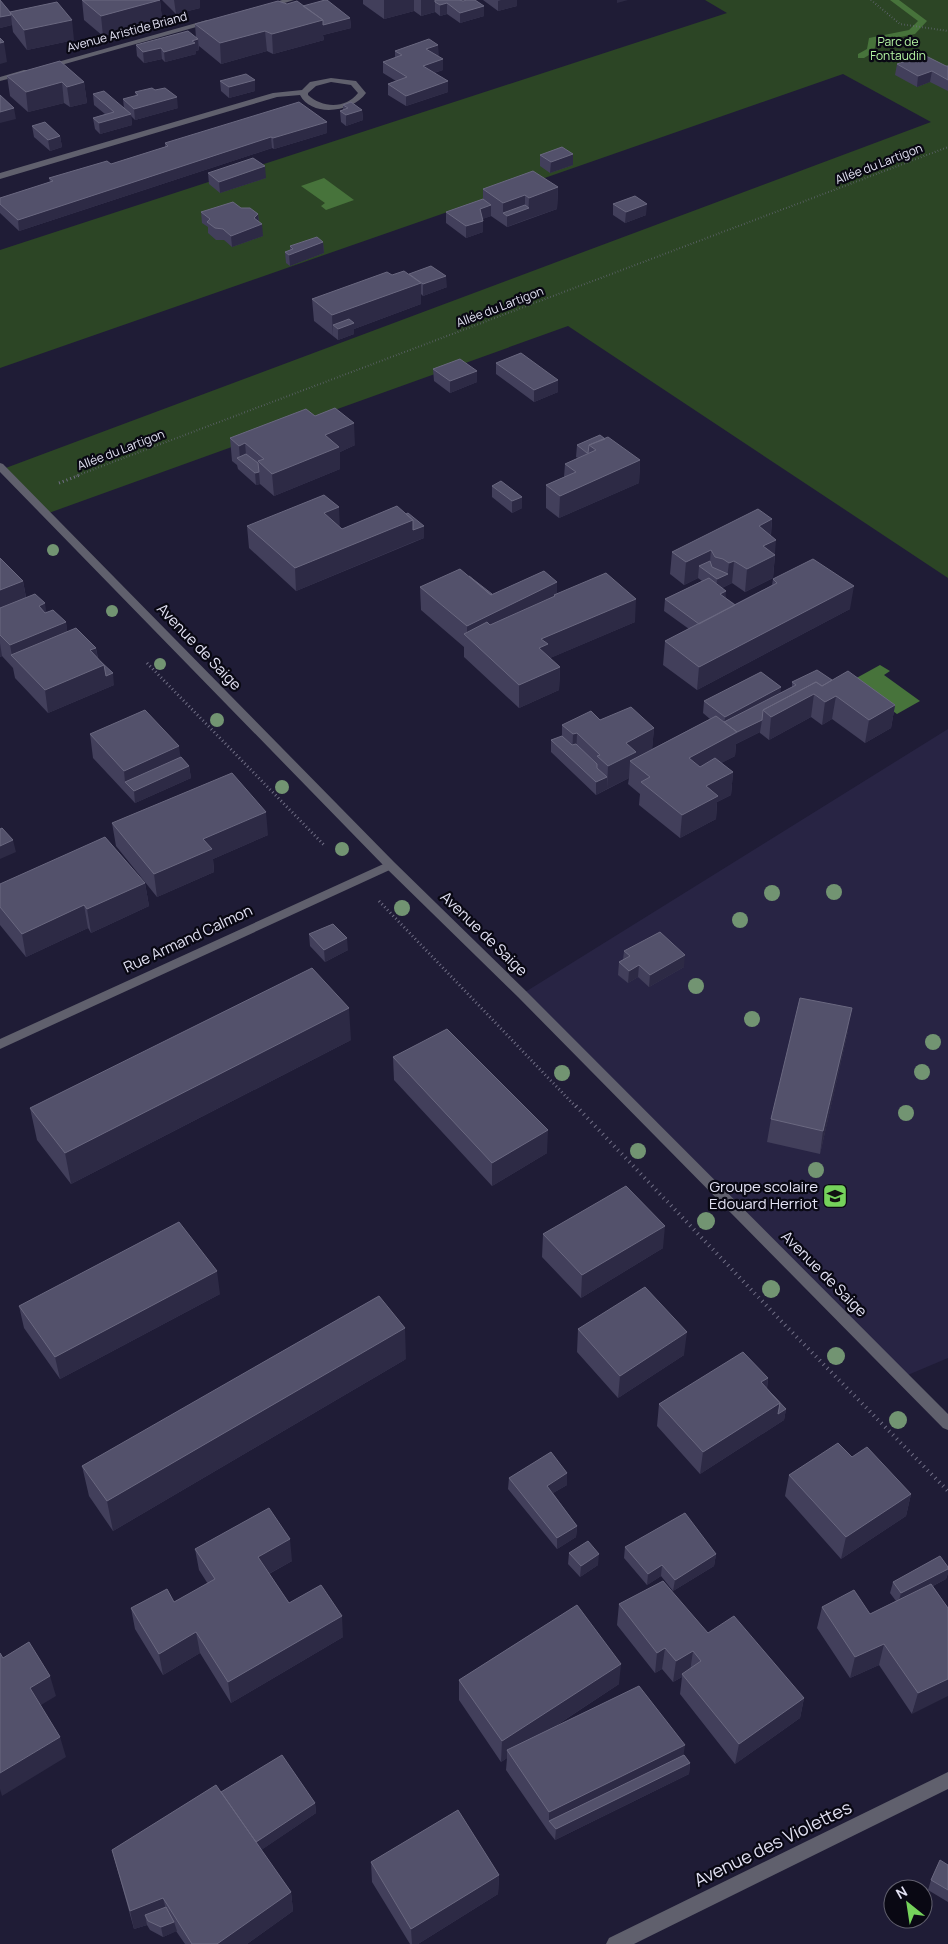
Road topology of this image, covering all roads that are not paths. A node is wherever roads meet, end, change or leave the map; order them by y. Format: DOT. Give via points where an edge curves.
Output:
graph roads {
  1 [pos="290,0"];
  2 [pos="255,9"];
  3 [pos="218,20"];
  4 [pos="38,68"];
  5 [pos="28,71"];
  6 [pos="0,78"];
  7 [pos="304,92"];
  8 [pos="0,176"];
  9 [pos="0,466"];
  10 [pos="390,865"];
  11 [pos="0,1044"];
  12 [pos="948,1424"];
  13 [pos="948,1780"];
  14 [pos="615,1944"];
  1 -- 2 [label="street"];
  3 -- 4 [label="street, Avenue Aristide Briand"];
  5 -- 6 [label="street"];
  7 -- 7 [label="street" via="313,84 331,80 357,85 362,93 356,101 330,107 313,104"];
  7 -- 8 [label="street" via="276,94"];
  9 -- 10 [label="street, Avenue de Saige"];
  10 -- 11 [label="street, Rue Armand Calmon"];
  10 -- 12 [label="street, Avenue de Saige"];
  13 -- 14 [label="street, Avenue des Violettes"];
}
